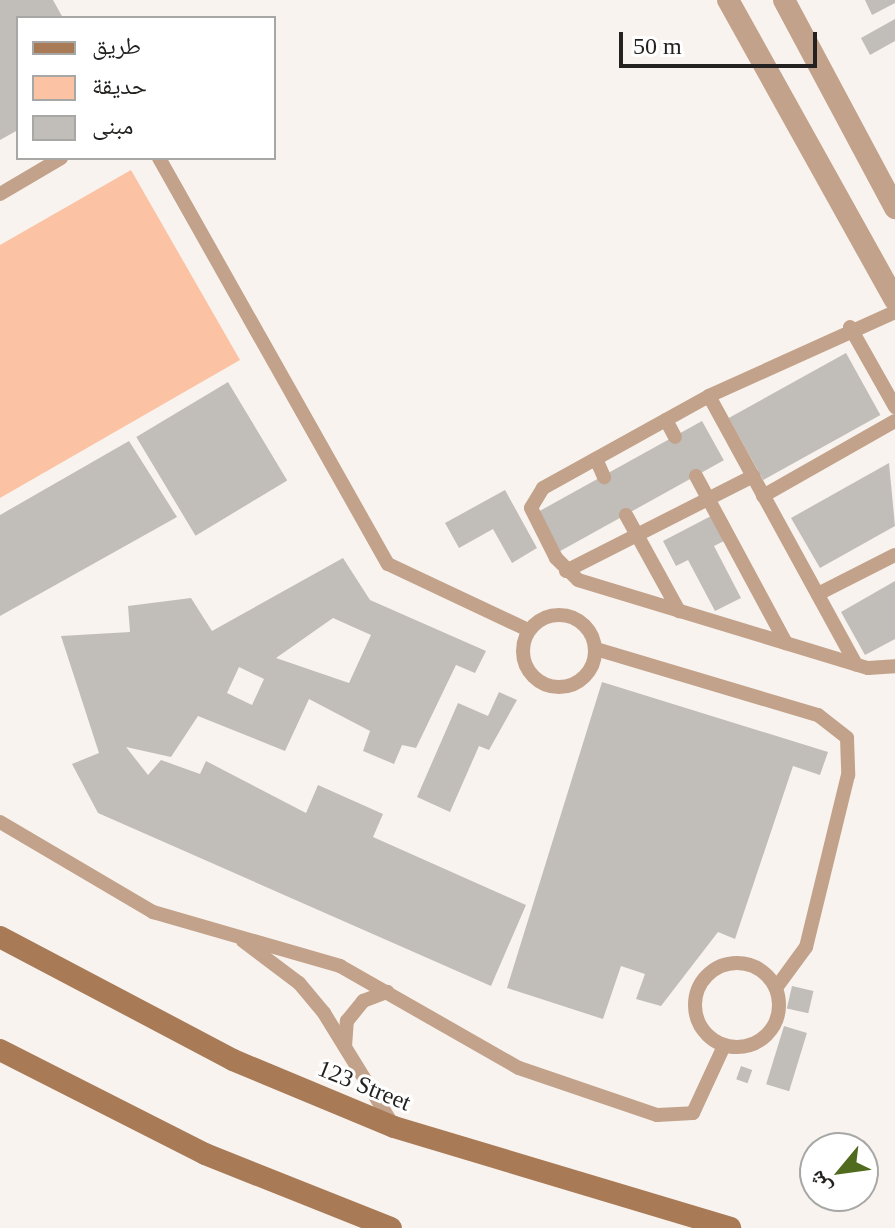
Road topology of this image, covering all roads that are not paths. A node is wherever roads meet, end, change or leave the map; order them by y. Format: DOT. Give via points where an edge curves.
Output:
graph roads {
  1 [pos="728,0"];
  2 [pos="784,0"];
  3 [pos="58,160"];
  4 [pos="160,160"];
  5 [pos="0,194"];
  6 [pos="895,208"];
  7 [pos="895,300"];
  8 [pos="895,312"];
  9 [pos="850,327"];
  10 [pos="709,396"];
  11 [pos="895,407"];
  12 [pos="666,420"];
  13 [pos="895,421"];
  14 [pos="675,437"];
  15 [pos="596,459"];
  16 [pos="696,476"];
  17 [pos="753,476"];
  18 [pos="604,477"];
  19 [pos="763,496"];
  20 [pos="708,499"];
  21 [pos="626,515"];
  22 [pos="637,535"];
  23 [pos="895,555"];
  24 [pos="566,571"];
  25 [pos="818,594"];
  26 [pos="679,611"];
  27 [pos="528,630"];
  28 [pos="786,643"];
  29 [pos="596,649"];
  30 [pos="856,664"];
  31 [pos="895,666"];
  32 [pos="0,822"];
  33 [pos="235,936"];
  34 [pos="0,937"];
  35 [pos="776,988"];
  36 [pos="387,992"];
  37 [pos="724,1046"];
  38 [pos="345,1047"];
  39 [pos="0,1050"];
  40 [pos="394,1127"];
  41 [pos="391,1228"];
  42 [pos="730,1228"];
  1 -- 7 [label="street"];
  2 -- 6 [label="street"];
  3 -- 5 [label="lane"];
  4 -- 27 [label="lane" via="388,564"];
  8 -- 9 [label="lane"];
  9 -- 10 [label="lane"];
  9 -- 11 [label="lane"];
  10 -- 12 [label="lane"];
  10 -- 17 [label="lane"];
  12 -- 14 [label="lane"];
  12 -- 15 [label="lane"];
  13 -- 19 [label="lane"];
  15 -- 18 [label="lane"];
  15 -- 24 [label="lane" via="543,488 531,508"];
  16 -- 20 [label="lane"];
  17 -- 19 [label="lane"];
  17 -- 20 [label="lane"];
  19 -- 25 [label="lane"];
  20 -- 22 [label="lane"];
  20 -- 28 [label="lane"];
  21 -- 22 [label="lane"];
  22 -- 24 [label="lane"];
  22 -- 26 [label="lane"];
  23 -- 25 [label="lane"];
  24 -- 26 [label="lane"];
  25 -- 30 [label="lane"];
  26 -- 28 [label="lane"];
  27 -- 29 [label="lane" via="542,617 577,618"];
  27 -- 29 [label="lane" via="524,663 549,686 582,680"];
  28 -- 30 [label="lane"];
  29 -- 35 [label="lane" via="818,715 847,738 850,766 806,947"];
  30 -- 31 [label="lane"];
  32 -- 33 [label="lane" via="141,906"];
  33 -- 36 [label="lane" via="288,947"];
  33 -- 38 [label="lane" via="299,983"];
  34 -- 40 [label="main road, 123 Street" via="233,1060"];
  35 -- 37 [label="lane" via="779,1004 769,1034 748,1046"];
  35 -- 37 [label="lane" via="766,974 735,963 705,976 695,1008 709,1037"];
  36 -- 37 [label="lane" via="519,1068 676,1120 705,1098"];
  36 -- 38 [label="lane" via="363,1001 347,1021"];
  38 -- 40 [label="lane"];
  39 -- 41 [label="main road" via="205,1154"];
  40 -- 42 [label="main road, 123 Street"];
}
